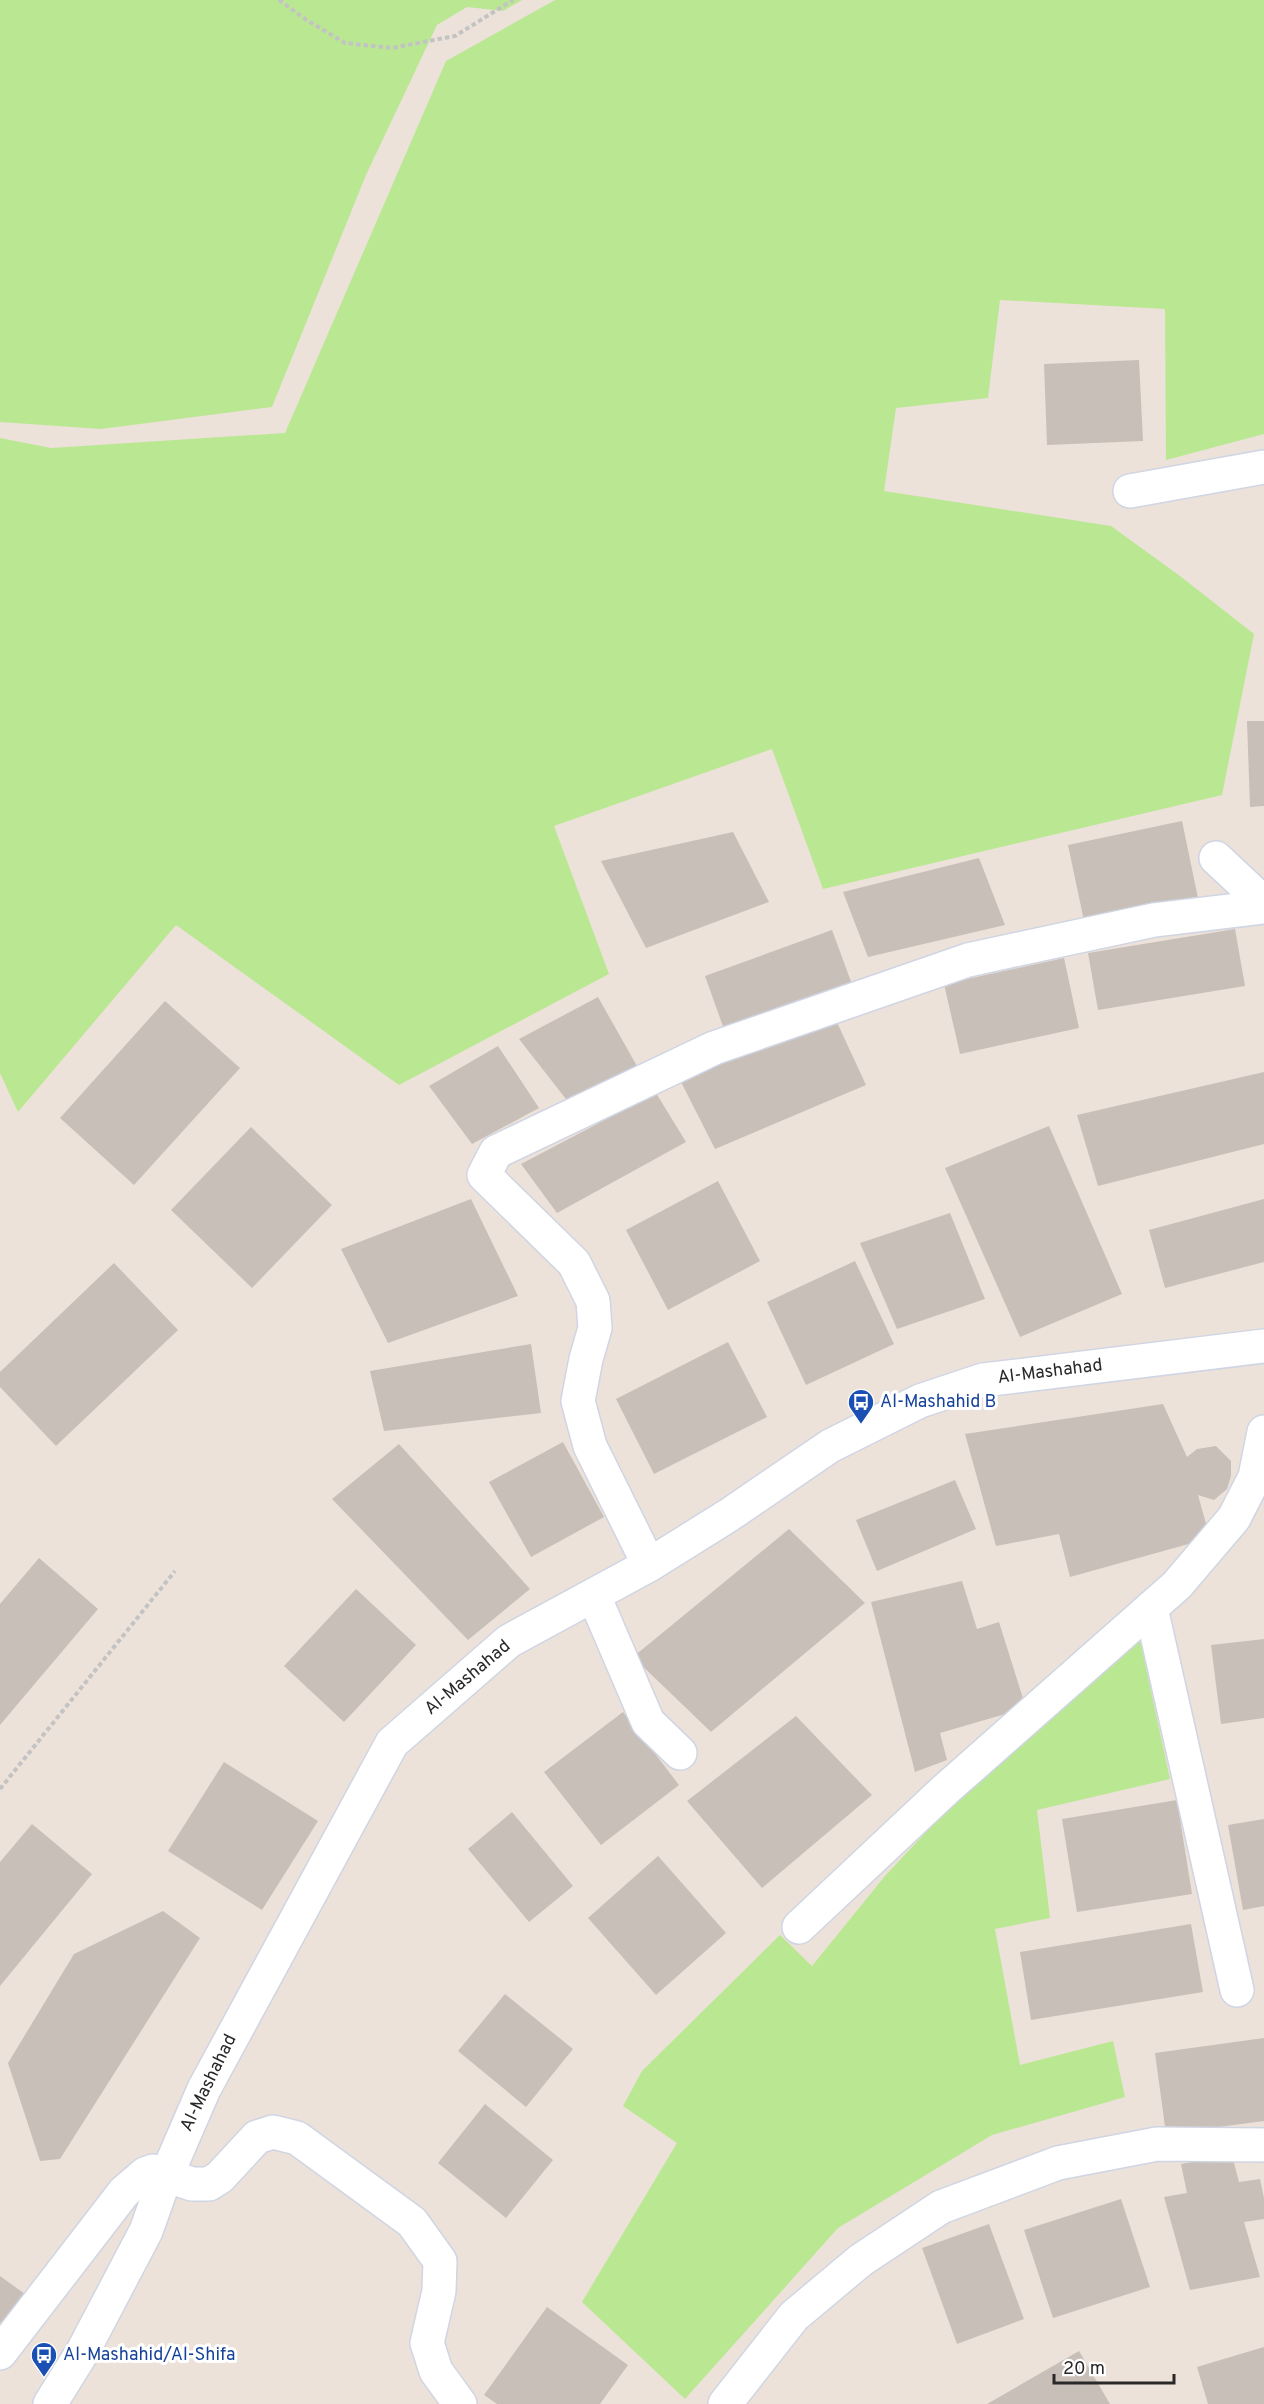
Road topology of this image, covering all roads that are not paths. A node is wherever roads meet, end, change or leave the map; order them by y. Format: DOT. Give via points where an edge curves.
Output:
graph roads {
  1 [pos="1264,467"];
  2 [pos="1131,491"];
  3 [pos="1216,858"];
  4 [pos="1264,905"];
  5 [pos="1264,1346"];
  6 [pos="1264,1432"];
  7 [pos="649,1565"];
  8 [pos="594,1596"];
  9 [pos="1151,1608"];
  10 [pos="680,1753"];
  11 [pos="799,1927"];
  12 [pos="1237,1990"];
  13 [pos="1264,2145"];
  14 [pos="166,2175"];
  15 [pos="0,2353"];
  16 [pos="50,2404"];
  17 [pos="460,2404"];
  18 [pos="725,2404"];
  1 -- 2 [label="street"];
  3 -- 4 [label="street"];
  4 -- 7 [label="street" via="1154,920 968,960 714,1048 496,1152 484,1175 574,1263 593,1301 595,1328 578,1401 590,1446"];
  5 -- 7 [label="street, Al-Mashahad" via="983,1380 920,1401 830,1446"];
  6 -- 9 [label="street" via="1255,1477 1234,1518 1177,1585"];
  7 -- 8 [label="street, Al-Mashahad"];
  8 -- 10 [label="street" via="648,1722"];
  8 -- 14 [label="street, Al-Mashahad" via="509,1641 392,1743 204,2088"];
  9 -- 11 [label="street" via="946,1789"];
  9 -- 12 [label="street"];
  13 -- 18 [label="street" via="1157,2144 1058,2163 941,2207 861,2260 794,2316"];
  14 -- 15 [label="street" via="153,2171 145,2174 124,2192"];
  14 -- 16 [label="street, Al-Mashahad" via="146,2231"];
  14 -- 17 [label="street" via="192,2184 209,2184 257,2137 273,2132 297,2138 412,2222 440,2261 439,2291 427,2343 436,2371"];
}
